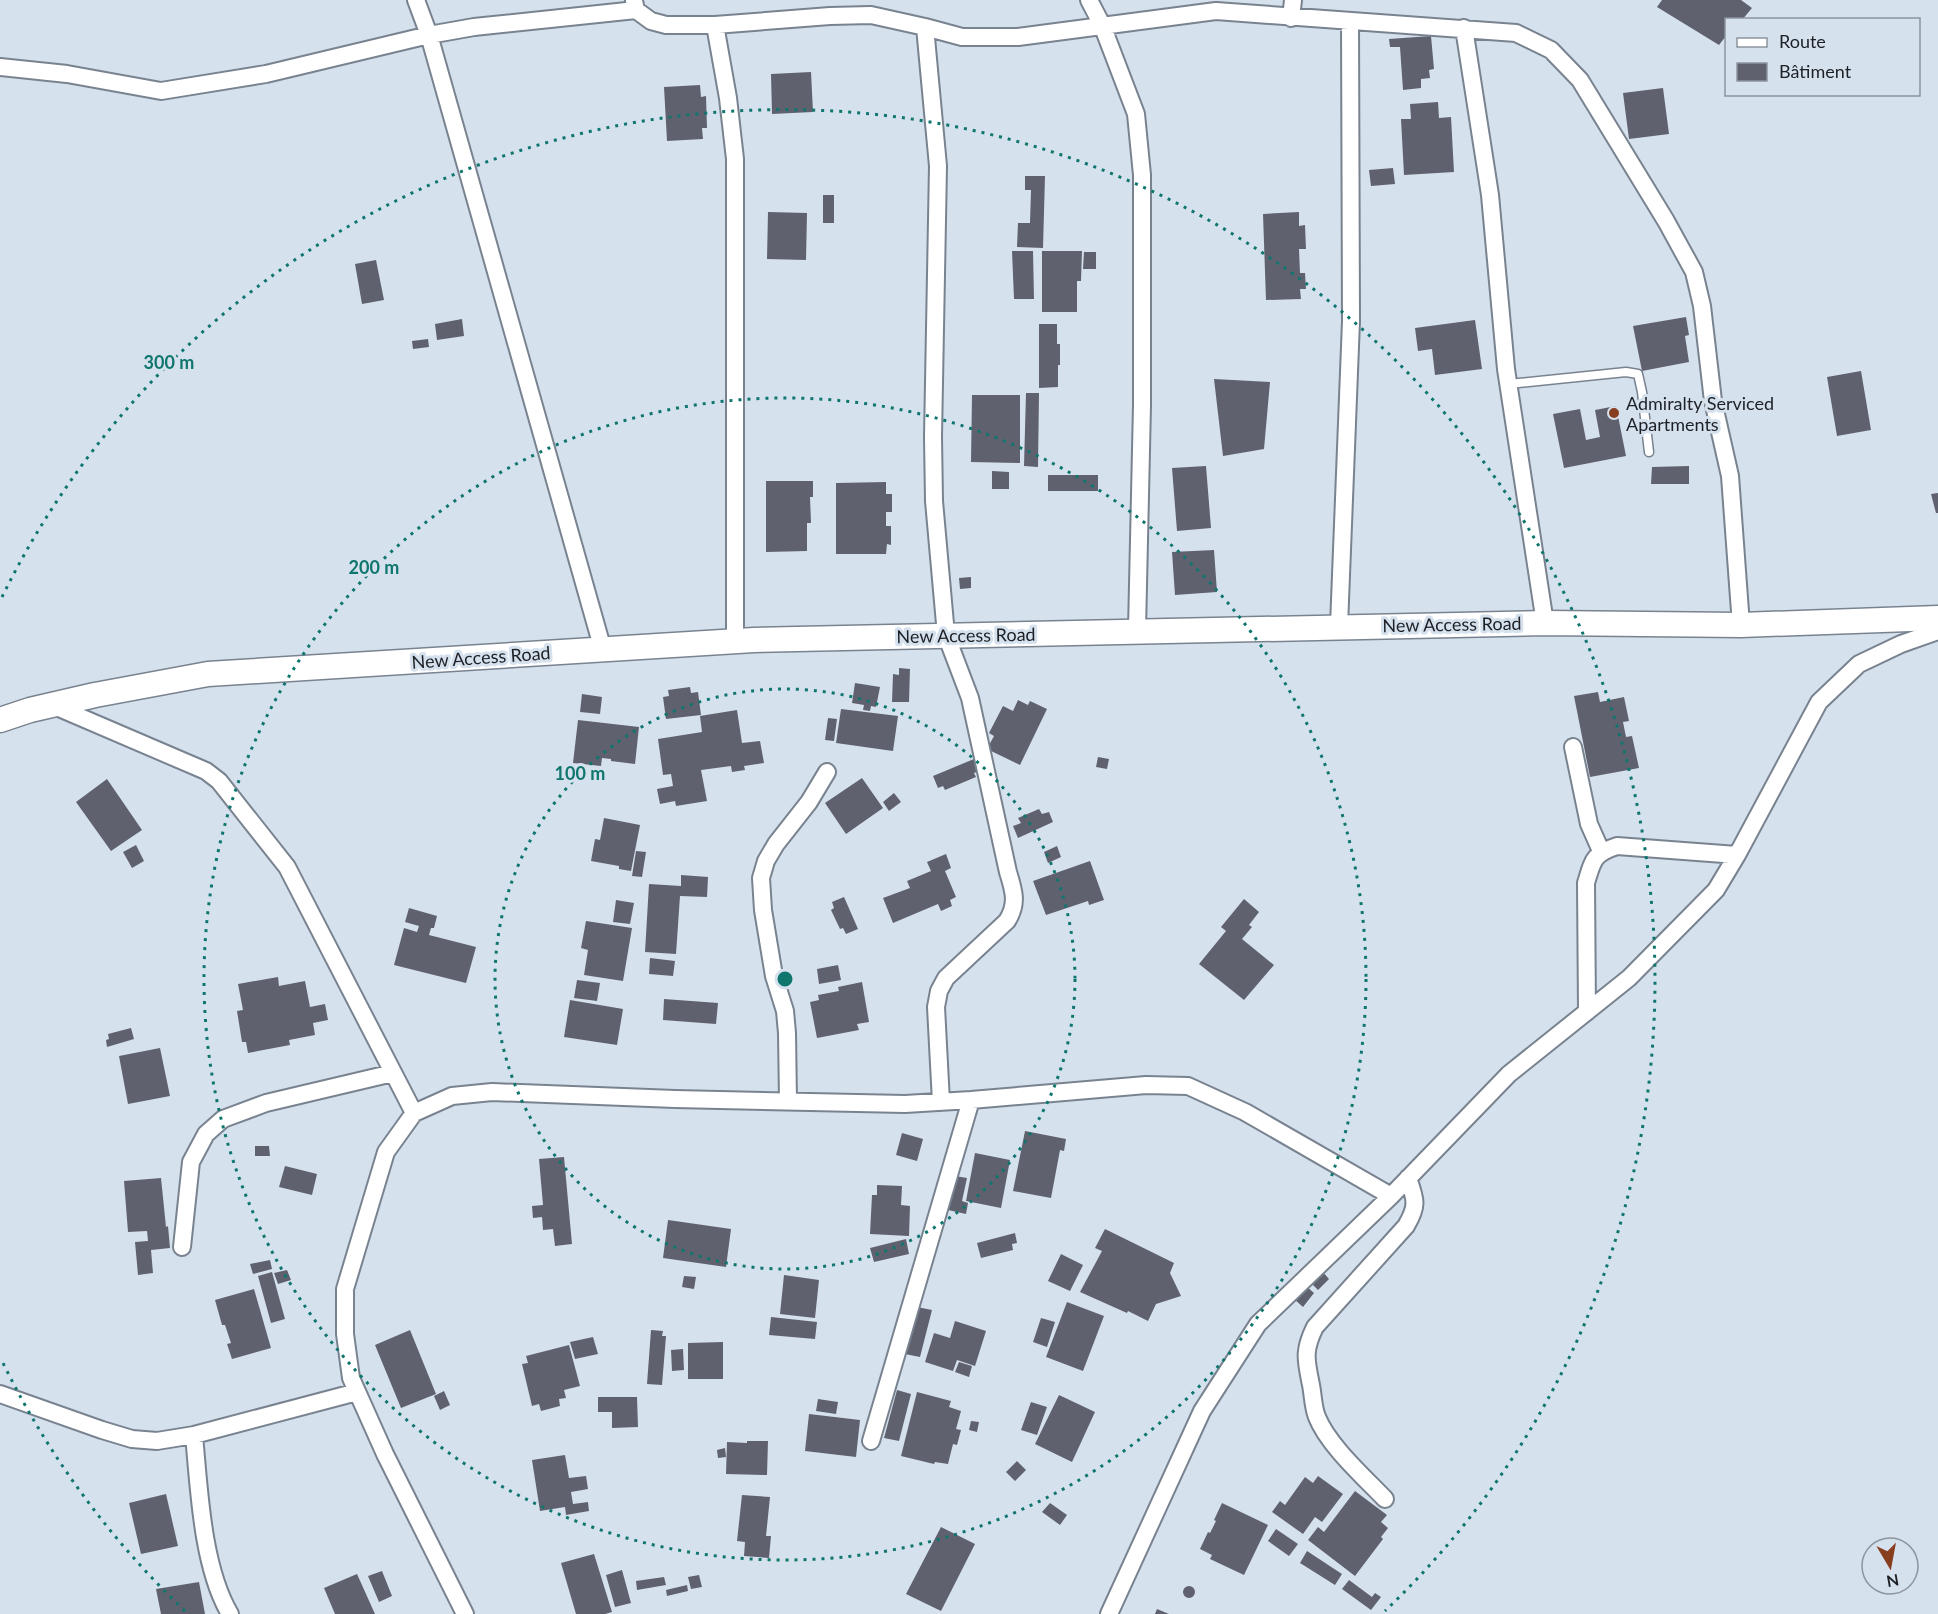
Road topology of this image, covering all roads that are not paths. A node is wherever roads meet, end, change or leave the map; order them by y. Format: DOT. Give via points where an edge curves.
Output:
graph roads {
  1 [pos="416,0"];
  2 [pos="1089,0"];
  3 [pos="1293,0"];
  4 [pos="635,5"];
  5 [pos="868,8"];
  6 [pos="1291,18"];
  7 [pos="1350,22"];
  8 [pos="715,25"];
  9 [pos="1102,25"];
  10 [pos="926,27"];
  11 [pos="1464,28"];
  12 [pos="429,35"];
  13 [pos="0,66"];
  14 [pos="1509,384"];
  15 [pos="1649,452"];
  16 [pos="1938,618"];
  17 [pos="1545,623"];
  18 [pos="1741,625"];
  19 [pos="1339,626"];
  20 [pos="1137,630"];
  21 [pos="1938,631"];
  22 [pos="946,635"];
  23 [pos="735,641"];
  24 [pos="603,650"];
  25 [pos="52,705"];
  26 [pos="0,720"];
  27 [pos="1573,747"];
  28 [pos="827,772"];
  29 [pos="1601,851"];
  30 [pos="1737,855"];
  31 [pos="1587,1012"];
  32 [pos="393,1072"];
  33 [pos="971,1100"];
  34 [pos="788,1101"];
  35 [pos="941,1102"];
  36 [pos="414,1113"];
  37 [pos="1408,1178"];
  38 [pos="1391,1196"];
  39 [pos="182,1247"];
  40 [pos="357,1392"];
  41 [pos="0,1394"];
  42 [pos="194,1435"];
  43 [pos="871,1441"];
  44 [pos="1385,1499"];
  45 [pos="230,1614"];
  46 [pos="465,1614"];
  47 [pos="1109,1614"];
  1 -- 12 [label="street"];
  2 -- 9 [label="street"];
  3 -- 6 [label="street"];
  4 -- 8 [label="street" via="651,21 666,25"];
  4 -- 12 [label="street"];
  5 -- 8 [label="street" via="830,16"];
  5 -- 10 [label="street"];
  6 -- 7 [label="street"];
  6 -- 9 [label="street" via="1216,11"];
  7 -- 11 [label="street"];
  7 -- 19 [label="street" via="1351,321"];
  8 -- 23 [label="street" via="735,159"];
  9 -- 10 [label="street" via="1018,37 962,37"];
  9 -- 20 [label="street" via="1136,114 1142,175"];
  10 -- 22 [label="street" via="938,166 934,501"];
  11 -- 14 [label="street" via="1490,195"];
  11 -- 18 [label="street" via="1516,33 1551,50 1580,80 1694,272 1713,401 1730,476"];
  12 -- 13 [label="street" via="266,75 162,91"];
  12 -- 24 [label="street"];
  14 -- 15 [label="lane" via="1638,374"];
  14 -- 17 [label="street"];
  16 -- 18 [label="main road, New Access Road"];
  17 -- 18 [label="main road, New Access Road"];
  17 -- 19 [label="main road, New Access Road"];
  19 -- 20 [label="main road, New Access Road"];
  20 -- 22 [label="main road, New Access Road"];
  21 -- 30 [label="street" via="1859,664 1819,702"];
  22 -- 23 [label="main road, New Access Road"];
  22 -- 35 [label="street" via="970,698 1015,894 1014,910 1007,921 946,978 939,991 936,1006"];
  23 -- 24 [label="main road, New Access Road"];
  24 -- 25 [label="main road, New Access Road" via="208,675"];
  25 -- 26 [label="main road, New Access Road"];
  25 -- 32 [label="street" via="206,771 219,782 287,867"];
  27 -- 29 [label="street" via="1589,824"];
  28 -- 34 [label="street" via="776,844 761,878 774,976 785,1011"];
  29 -- 30 [label="street" via="1617,846"];
  29 -- 31 [label="street" via="1592,863 1586,883"];
  30 -- 31 [label="street" via="1716,890 1629,978"];
  31 -- 37 [label="street" via="1509,1074"];
  32 -- 36 [label="street"];
  32 -- 39 [label="street" via="266,1103 223,1119 206,1134 191,1162"];
  33 -- 35 [label="street"];
  33 -- 38 [label="street" via="1146,1085 1188,1086 1245,1112"];
  33 -- 43 [label="street"];
  34 -- 35 [label="street"];
  34 -- 36 [label="street" via="492,1092 452,1096"];
  36 -- 40 [label="street" via="386,1152 345,1289 345,1334 351,1378"];
  37 -- 38 [label="street"];
  37 -- 44 [label="street" via="1415,1211 1315,1327 1305,1355 1323,1428"];
  38 -- 47 [label="street" via="1258,1324 1202,1412"];
  40 -- 42 [label="street"];
  40 -- 46 [label="street"];
  41 -- 42 [label="street" via="132,1439 157,1441"];
  42 -- 45 [label="street" via="204,1536 222,1601"];
}
